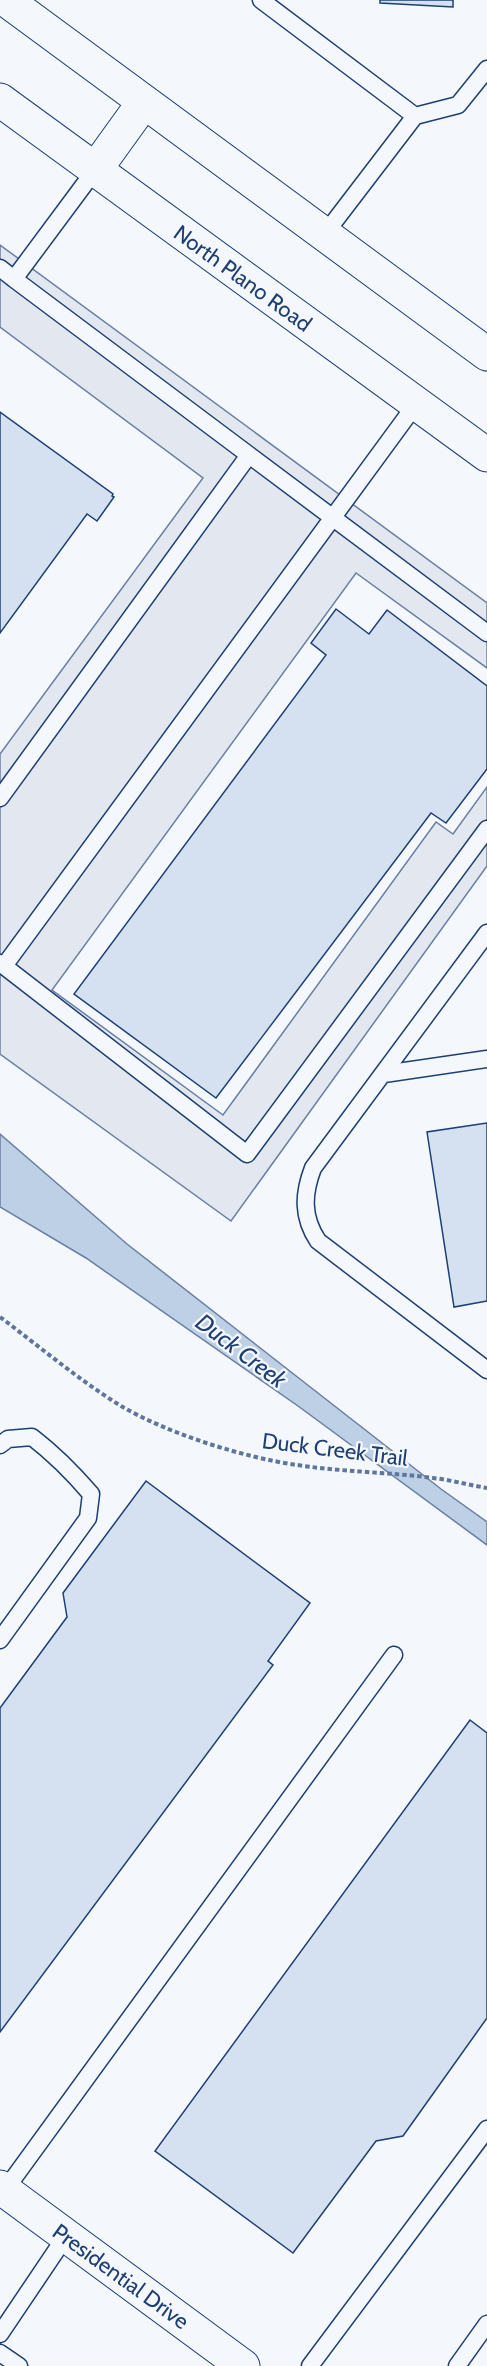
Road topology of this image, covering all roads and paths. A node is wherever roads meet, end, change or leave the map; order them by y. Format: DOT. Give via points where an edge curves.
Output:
graph roads {
  1 [pos="6,0"];
  2 [pos="261,0"];
  3 [pos="487,69"];
  4 [pos="0,100"];
  5 [pos="144,102"];
  6 [pos="415,116"];
  7 [pos="95,170"];
  8 [pos="324,235"];
  9 [pos="0,268"];
  10 [pos="14,279"];
  11 [pos="487,354"];
  12 [pos="416,404"];
  13 [pos="249,455"];
  14 [pos="487,455"];
  15 [pos="333,518"];
  16 [pos="487,633"];
  17 [pos="0,798"];
  18 [pos="487,829"];
  19 [pos="487,933"];
  20 [pos="2,965"];
  21 [pos="487,1059"];
  22 [pos="384,1074"];
  23 [pos="0,1317"];
  24 [pos="487,1370"];
  25 [pos="0,1445"];
  26 [pos="487,1488"];
  27 [pos="0,1640"];
  28 [pos="394,1656"];
  29 [pos="487,2129"];
  30 [pos="2,2189"];
  31 [pos="66,2236"];
  32 [pos="487,2324"];
  33 [pos="0,2334"];
  34 [pos="0,2353"];
  35 [pos="18,2366"];
  36 [pos="243,2366"];
  37 [pos="310,2366"];
  38 [pos="457,2366"];
  1 -- 5 [label="main road"];
  2 -- 6 [label="lane"];
  3 -- 6 [label="lane" via="458,105"];
  4 -- 7 [label="main road, North Plano Road"];
  5 -- 7 [label="main road"];
  5 -- 8 [label="main road"];
  6 -- 8 [label="lane"];
  7 -- 10 [label="lane"];
  7 -- 12 [label="main road, North Plano Road"];
  8 -- 11 [label="main road"];
  9 -- 10 [label="lane"];
  10 -- 13 [label="lane"];
  12 -- 14 [label="main road, North Plano Road"];
  12 -- 15 [label="lane"];
  13 -- 15 [label="lane"];
  13 -- 17 [label="lane"];
  15 -- 16 [label="lane"];
  15 -- 20 [label="lane"];
  18 -- 20 [label="lane" via="247,1154"];
  19 -- 22 [label="lane"];
  21 -- 22 [label="lane"];
  22 -- 24 [label="lane" via="313,1168 304,1201 312,1232 318,1241"];
  23 -- 26 [label="path, Duck Creek Trail" via="122,1406 162,1426 236,1452 295,1465 435,1478"];
  25 -- 27 [label="lane" via="8,1439 32,1437 73,1472 91,1494 88,1518"];
  28 -- 30 [label="lane"];
  29 -- 37 [label="lane"];
  30 -- 31 [label="main road, Presidential Drive"];
  31 -- 33 [label="lane"];
  31 -- 36 [label="main road, Presidential Drive"];
  32 -- 38 [label="lane"];
  34 -- 35 [label="lane"];
}
